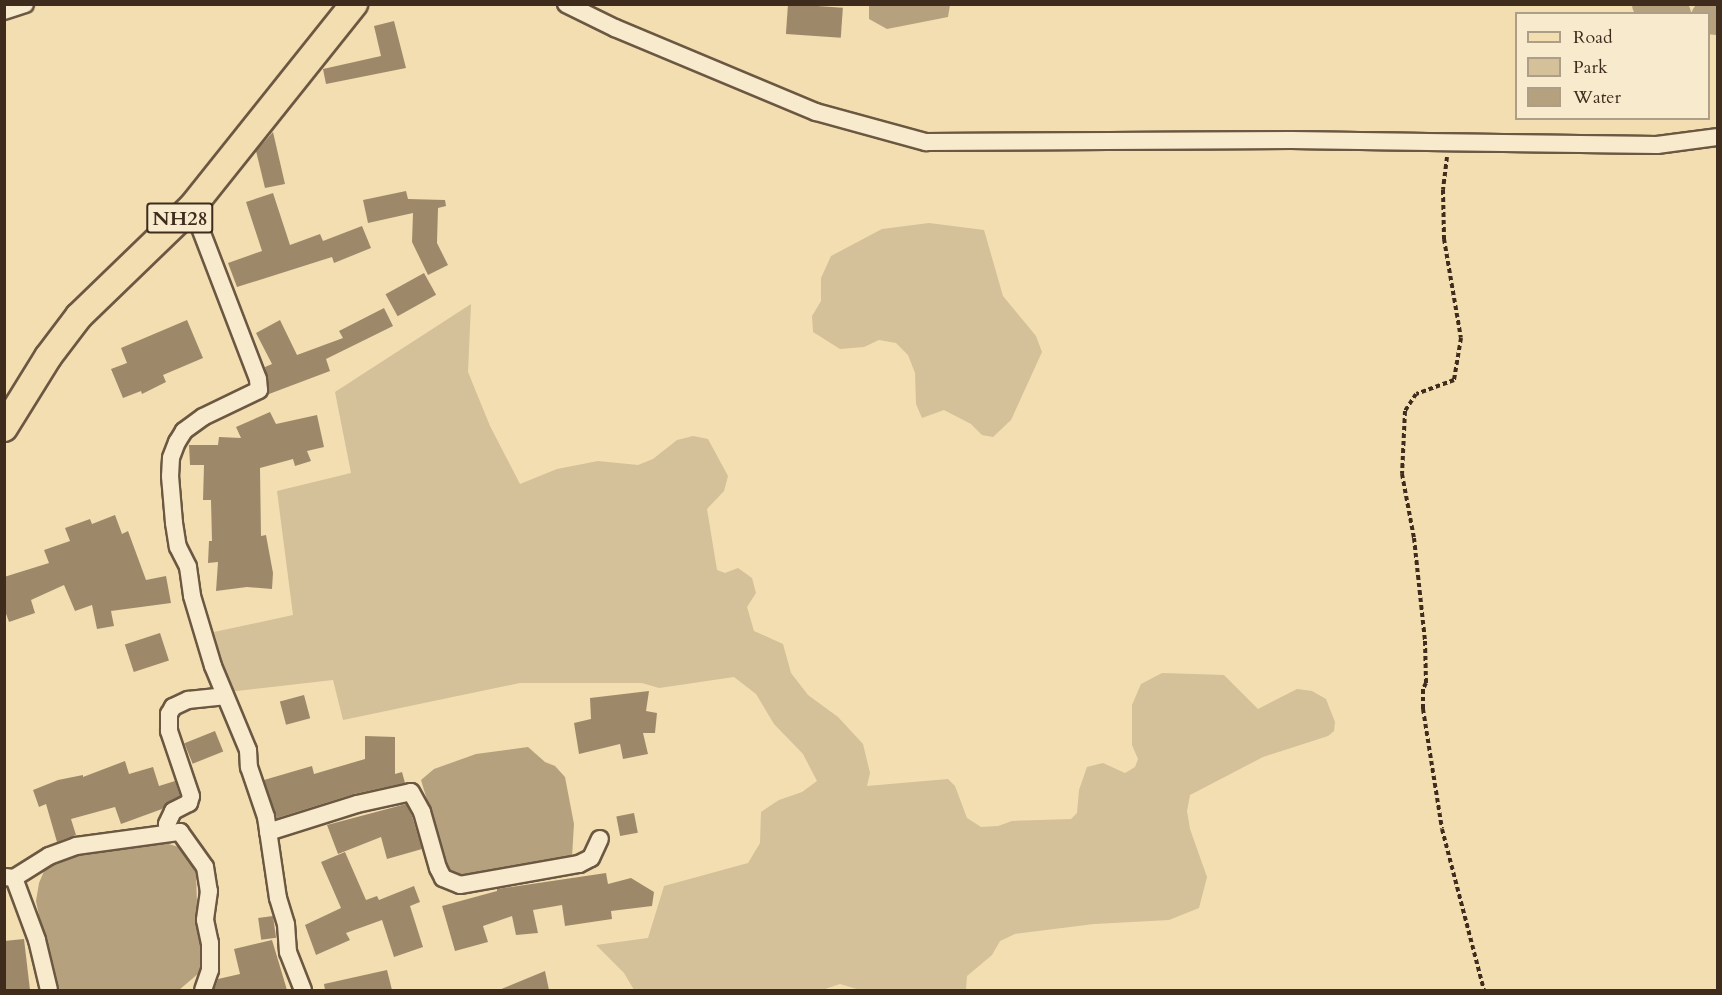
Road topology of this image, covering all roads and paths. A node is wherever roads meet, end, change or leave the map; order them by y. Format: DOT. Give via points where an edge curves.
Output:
graph roads {
  1 [pos="25,4"];
  2 [pos="354,4"];
  3 [pos="566,4"];
  4 [pos="4,11"];
  5 [pos="1718,137"];
  6 [pos="1448,142"];
  7 [pos="192,207"];
  8 [pos="4,428"];
  9 [pos="224,696"];
  10 [pos="268,832"];
  11 [pos="168,833"];
  12 [pos="600,839"];
  13 [pos="9,878"];
  14 [pos="49,990"];
  15 [pos="203,990"];
  16 [pos="303,990"];
  17 [pos="1484,990"];
  1 -- 4 [label="street"];
  2 -- 7 [label="main road, NH28"];
  3 -- 6 [label="street" via="816,112 926,142"];
  5 -- 6 [label="street" via="1657,145"];
  6 -- 17 [label="path" via="1443,190 1444,239 1461,338 1454,380 1416,394 1405,411 1402,474 1414,538 1425,640 1422,709 1442,829"];
  7 -- 8 [label="main road, NH28" via="79,316"];
  7 -- 9 [label="street" via="259,390 203,417 184,431 171,458 178,547 188,567 192,596"];
  9 -- 10 [label="street" via="248,750 249,767"];
  9 -- 11 [label="street" via="188,699 173,707 169,714 170,731 191,796 189,802 173,811"];
  10 -- 12 [label="street" via="411,792 422,812 443,878 460,885 579,864 591,858"];
  10 -- 16 [label="street" via="288,952"];
  11 -- 13 [label="street" via="76,846"];
  11 -- 15 [label="street" via="180,832 205,867 210,970"];
  13 -- 14 [label="street" via="37,940"];
}
